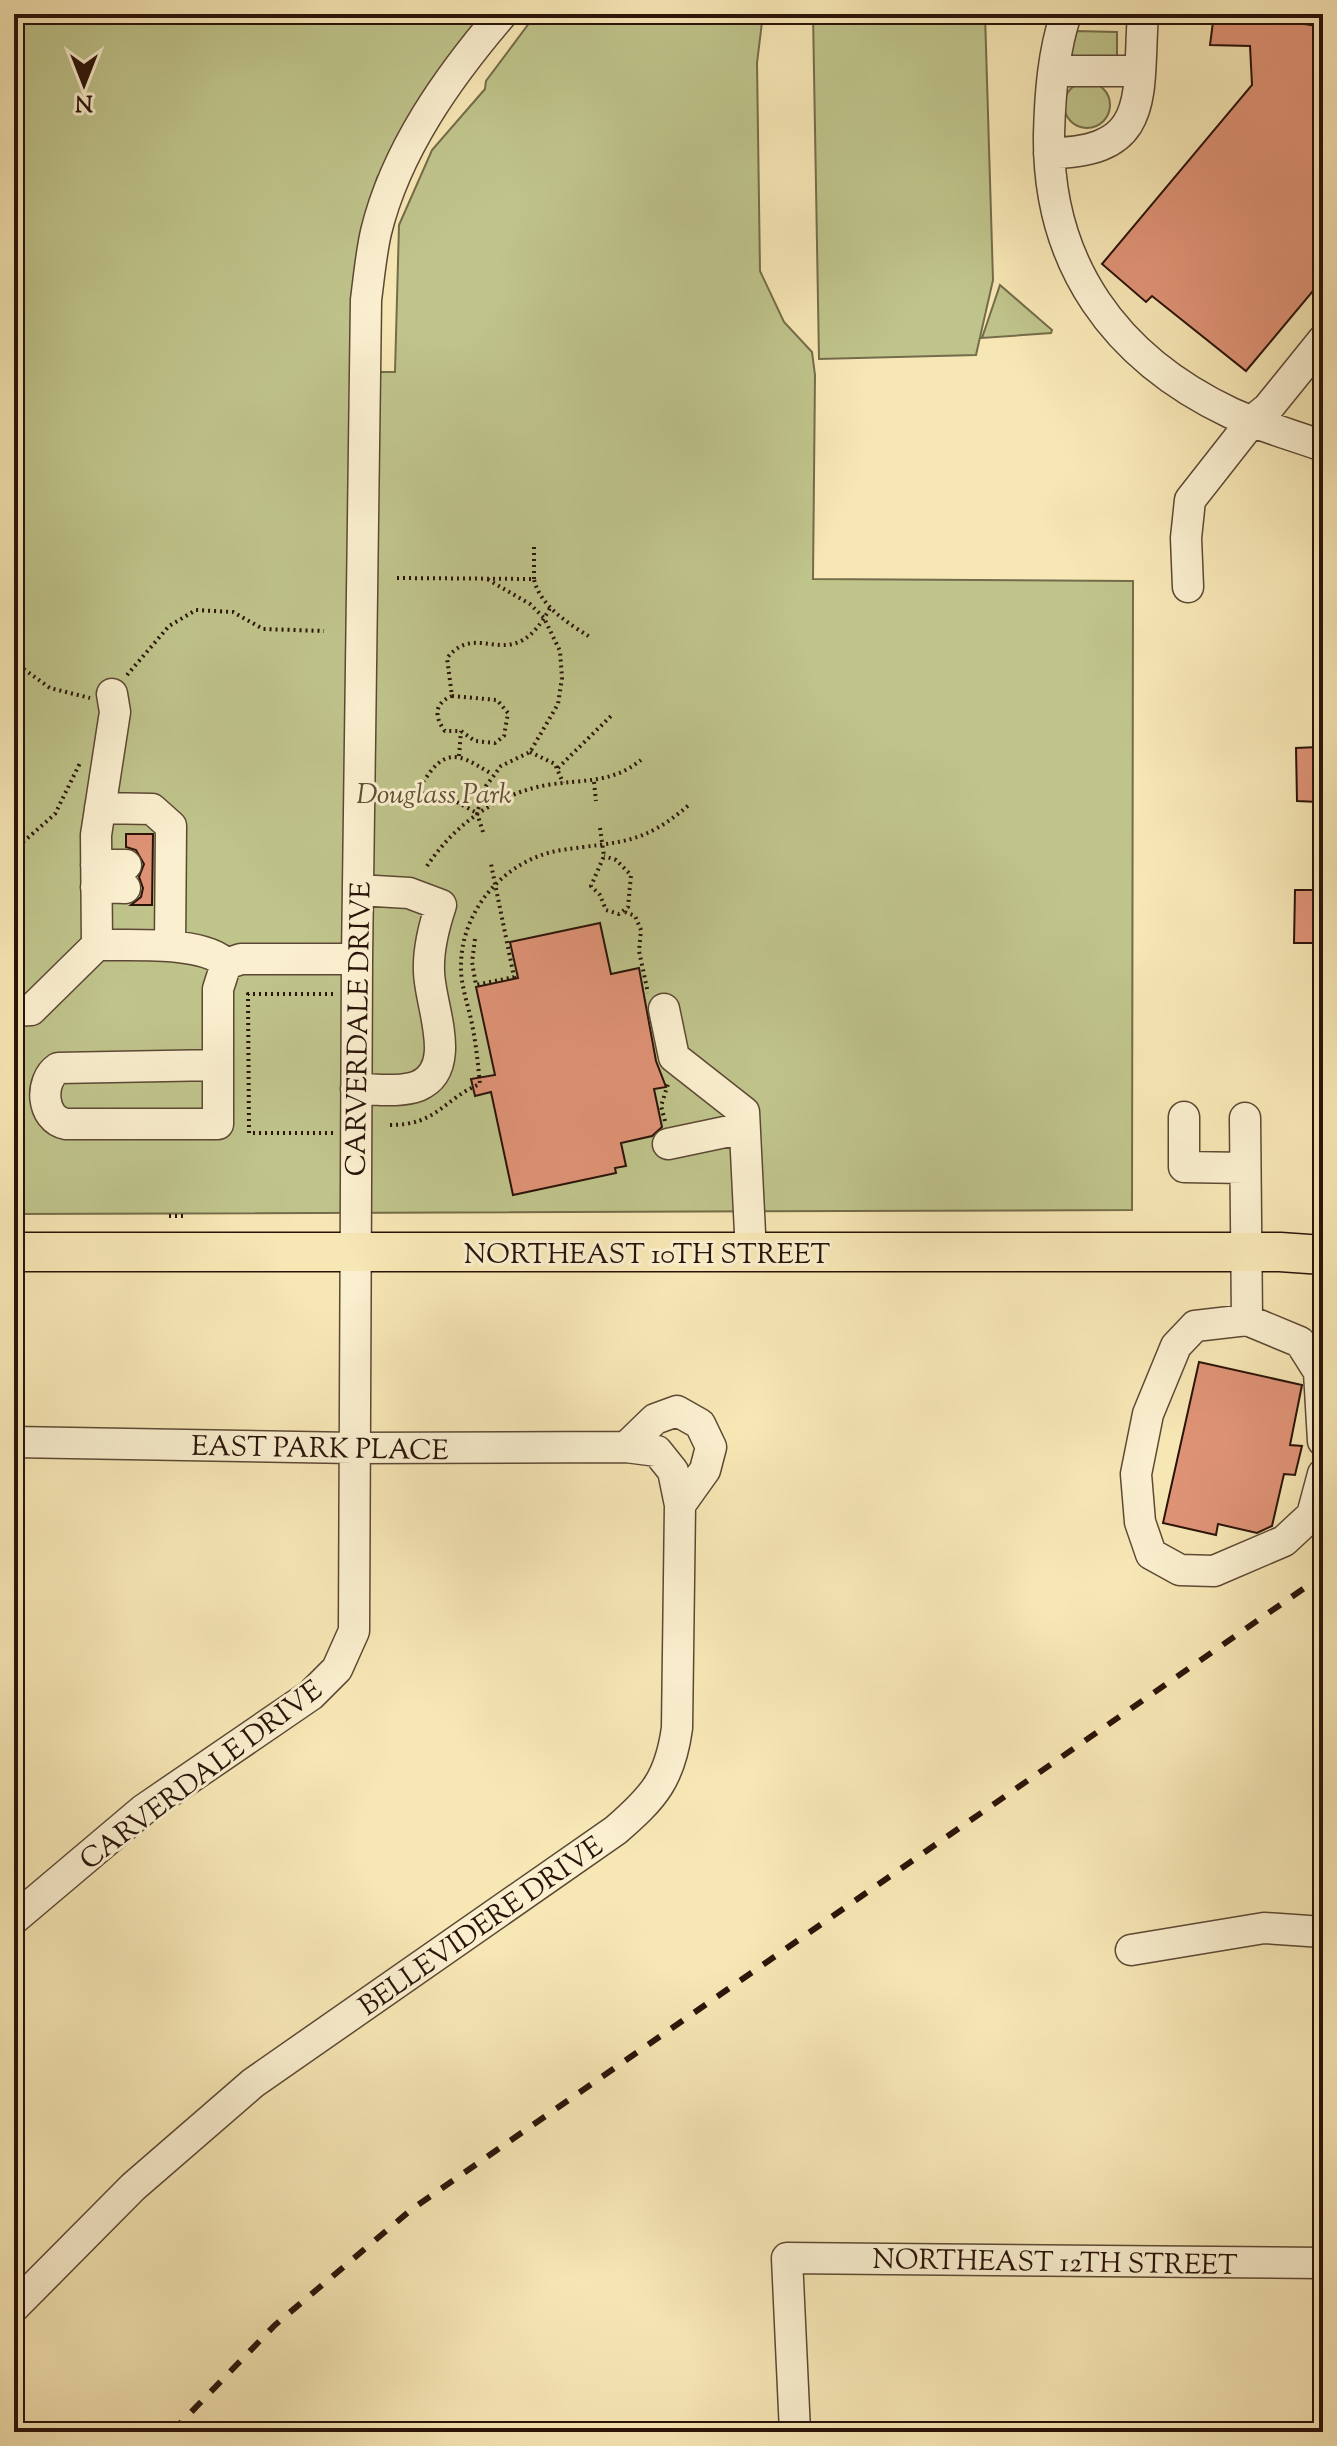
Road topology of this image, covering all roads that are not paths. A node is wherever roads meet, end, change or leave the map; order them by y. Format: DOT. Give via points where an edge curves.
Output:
graph roads {
  1 [pos="502,14"];
  2 [pos="1066,14"];
  3 [pos="1143,14"];
  4 [pos="1054,71"];
  5 [pos="1140,71"];
  6 [pos="1049,153"];
  7 [pos="1323,340"];
  8 [pos="1252,421"];
  9 [pos="1323,446"];
  10 [pos="1188,587"];
  11 [pos="112,694"];
  12 [pos="100,808"];
  13 [pos="358,890"];
  14 [pos="97,945"];
  15 [pos="170,946"];
  16 [pos="357,959"];
  17 [pos="226,964"];
  18 [pos="664,1009"];
  19 [pos="14,1011"];
  20 [pos="218,1065"];
  21 [pos="356,1089"];
  22 [pos="1184,1117"];
  23 [pos="1245,1118"];
  24 [pos="744,1128"];
  25 [pos="668,1144"];
  26 [pos="1245,1168"];
  27 [pos="1323,1244"];
  28 [pos="14,1252"];
  29 [pos="1263,1252"];
  30 [pos="355,1253"];
  31 [pos="751,1253"];
  32 [pos="1323,1255"];
  33 [pos="1247,1320"];
  34 [pos="1323,1441"];
  35 [pos="14,1442"];
  36 [pos="626,1447"];
  37 [pos="353,1448"];
  38 [pos="1323,1474"];
  39 [pos="680,1505"];
  40 [pos="14,1919"];
  41 [pos="1323,1932"];
  42 [pos="1131,1950"];
  43 [pos="1323,2263"];
  44 [pos="14,2307"];
  45 [pos="795,2432"];
  1 -- 13 [label="street, CARVERDALE DRIVE" via="418,128 376,232 363,370"];
  2 -- 4 [label="street"];
  3 -- 5 [label="street"];
  4 -- 5 [label="street"];
  4 -- 6 [label="street"];
  5 -- 6 [label="street" via="1131,119 1119,136 1102,147"];
  6 -- 8 [label="street" via="1054,205 1085,291 1147,356 1202,395"];
  7 -- 8 [label="street"];
  8 -- 9 [label="street"];
  8 -- 10 [label="street" via="1190,500"];
  11 -- 12 [label="street" via="115,712"];
  12 -- 14 [label="street" via="111,876"];
  12 -- 15 [label="street" via="152,809 171,826"];
  13 -- 16 [label="street, CARVERDALE DRIVE"];
  13 -- 21 [label="street" via="409,893 441,905 429,960 440,1053 433,1073 419,1085"];
  14 -- 15 [label="street"];
  14 -- 19 [label="street" via="31,1010"];
  15 -- 17 [label="street" via="219,956"];
  16 -- 17 [label="street" via="241,959"];
  16 -- 21 [label="street, CARVERDALE DRIVE"];
  17 -- 20 [label="street" via="218,989"];
  18 -- 24 [label="street" via="674,1057 744,1112"];
  20 -- 20 [label="street" via="218,1124 66,1124 52,1118 47,1108 47,1082 58,1068"];
  21 -- 30 [label="street, CARVERDALE DRIVE"];
  22 -- 26 [label="street" via="1184,1167"];
  23 -- 26 [label="street"];
  24 -- 25 [label="street"];
  24 -- 31 [label="street"];
  26 -- 29 [label="street"];
  27 -- 29 [label="main road, NORTHEAST 10TH STREET"];
  28 -- 30 [label="main road, NORTHEAST 10TH STREET"];
  29 -- 31 [label="main road, NORTHEAST 10TH STREET"];
  29 -- 32 [label="main road, NORTHEAST 10TH STREET"];
  29 -- 33 [label="street"];
  30 -- 31 [label="main road, NORTHEAST 10TH STREET"];
  30 -- 37 [label="street, CARVERDALE DRIVE"];
  33 -- 34 [label="street" via="1300,1342 1319,1372"];
  33 -- 38 [label="street" via="1195,1326 1176,1346 1148,1414 1136,1474 1140,1522 1151,1554 1180,1570 1214,1571 1284,1541 1312,1515"];
  35 -- 37 [label="street, EAST PARK PLACE"];
  36 -- 37 [label="street, EAST PARK PLACE"];
  36 -- 39 [label="street, EAST PARK PLACE" via="657,1451 673,1471"];
  36 -- 39 [label="street" via="655,1419 677,1411 700,1424 711,1447 705,1470"];
  37 -- 40 [label="street, CARVERDALE DRIVE" via="354,1631 337,1669 311,1695 143,1810"];
  39 -- 44 [label="street, BELLEVIDERE DRIVE" via="677,1728 673,1757 660,1787 616,1830 253,2083 133,2187"];
  41 -- 42 [label="street" via="1264,1928"];
  43 -- 45 [label="street, NORTHEAST 12TH STREET" via="787,2258"];
}
